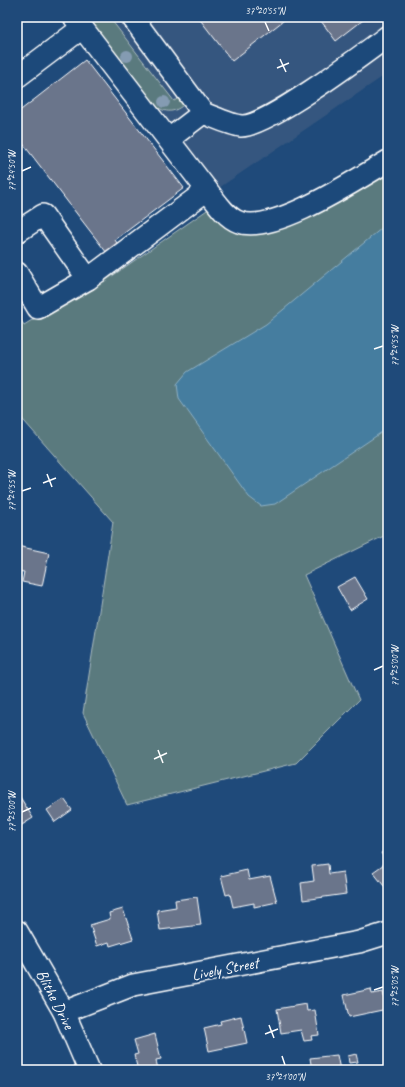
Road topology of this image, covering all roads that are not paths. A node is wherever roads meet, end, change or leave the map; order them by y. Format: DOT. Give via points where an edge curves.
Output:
graph roads {
  1 [pos="132,17"];
  2 [pos="78,22"];
  3 [pos="388,36"];
  4 [pos="17,77"];
  5 [pos="203,113"];
  6 [pos="169,139"];
  7 [pos="388,161"];
  8 [pos="207,190"];
  9 [pos="17,232"];
  10 [pos="17,273"];
  11 [pos="88,279"];
  12 [pos="17,931"];
  13 [pos="388,933"];
  14 [pos="64,1012"];
  15 [pos="89,1070"];
  1 -- 5 [label="street"];
  2 -- 4 [label="street"];
  2 -- 6 [label="street"];
  3 -- 5 [label="street" via="353,63 260,122 241,126"];
  5 -- 6 [label="street"];
  6 -- 8 [label="street"];
  7 -- 8 [label="street" via="304,209 273,220 238,222 226,213"];
  8 -- 11 [label="street"];
  9 -- 11 [label="street" via="43,215"];
  10 -- 11 [label="street" via="38,308"];
  12 -- 14 [label="street, Blithe Drive"];
  13 -- 14 [label="street, Lively Street" via="359,942 134,985"];
  14 -- 15 [label="street, Blithe Drive"];
}
